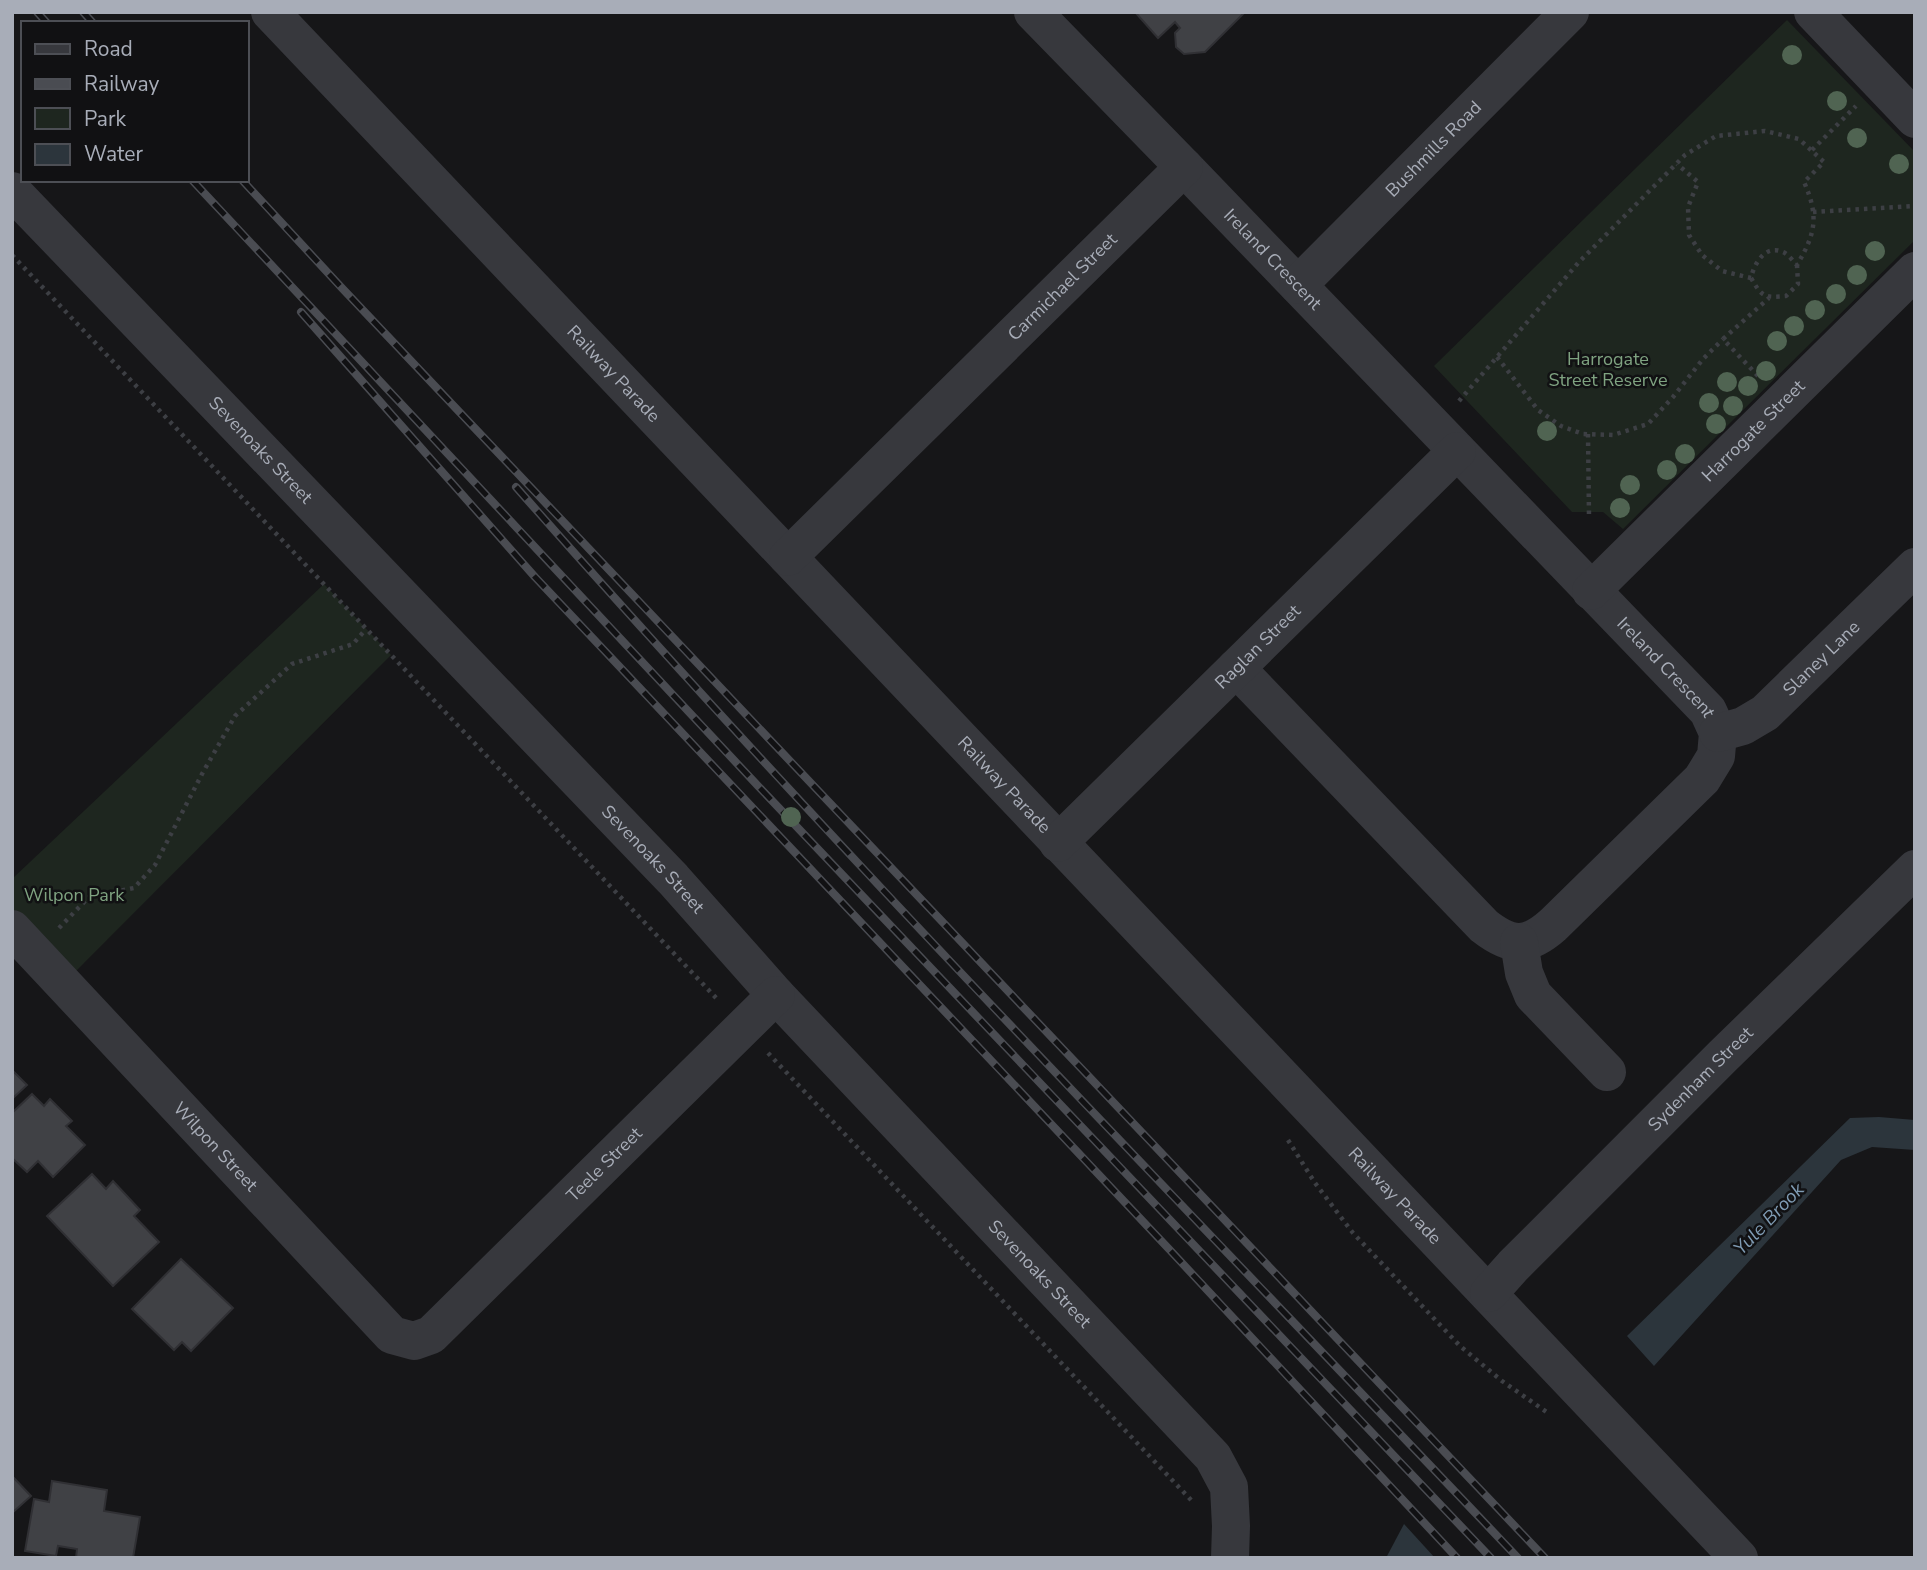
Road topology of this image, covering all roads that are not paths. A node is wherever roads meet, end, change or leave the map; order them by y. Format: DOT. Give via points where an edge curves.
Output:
graph roads {
  1 [pos="270,12"];
  2 [pos="1034,12"];
  3 [pos="1570,12"];
  4 [pos="1814,12"];
  5 [pos="1895,96"];
  6 [pos="1184,167"];
  7 [pos="12,191"];
  8 [pos="1915,271"];
  9 [pos="1298,285"];
  10 [pos="1457,451"];
  11 [pos="788,557"];
  12 [pos="1915,567"];
  13 [pos="1591,591"];
  14 [pos="1236,668"];
  15 [pos="1718,733"];
  16 [pos="1058,843"];
  17 [pos="1915,869"];
  18 [pos="12,929"];
  19 [pos="1519,942"];
  20 [pos="776,995"];
  21 [pos="1607,1072"];
  22 [pos="1489,1293"];
  23 [pos="431,1335"];
  24 [pos="1230,1558"];
  25 [pos="1739,1558"];
  1 -- 11 [label="street, Railway Parade"];
  2 -- 6 [label="street"];
  3 -- 9 [label="street, Bushmills Road"];
  4 -- 5 [label="street"];
  6 -- 9 [label="street, Ireland Crescent"];
  6 -- 11 [label="street, Carmichael Street"];
  7 -- 20 [label="street, Sevenoaks Street" via="673,879"];
  8 -- 13 [label="street, Harrogate Street"];
  9 -- 10 [label="street, Ireland Crescent"];
  10 -- 13 [label="street, Ireland Crescent"];
  10 -- 14 [label="street, Raglan Street"];
  11 -- 16 [label="street, Railway Parade"];
  12 -- 15 [label="street, Slaney Lane" via="1765,713"];
  13 -- 15 [label="street, Ireland Crescent" via="1708,711"];
  14 -- 16 [label="street, Raglan Street"];
  14 -- 19 [label="street" via="1484,926 1501,939"];
  15 -- 19 [label="street, Ireland Crescent" via="1716,756 1702,779 1553,925 1539,937"];
  16 -- 22 [label="street, Railway Parade"];
  17 -- 22 [label="street, Sydenham Street"];
  18 -- 23 [label="street, Wilpon Street" via="392,1335 414,1341"];
  19 -- 21 [label="street" via="1533,995"];
  20 -- 23 [label="street, Teele Street"];
  20 -- 24 [label="street, Sevenoaks Street" via="1213,1457 1229,1487"];
  22 -- 25 [label="street, Railway Parade"];
}
